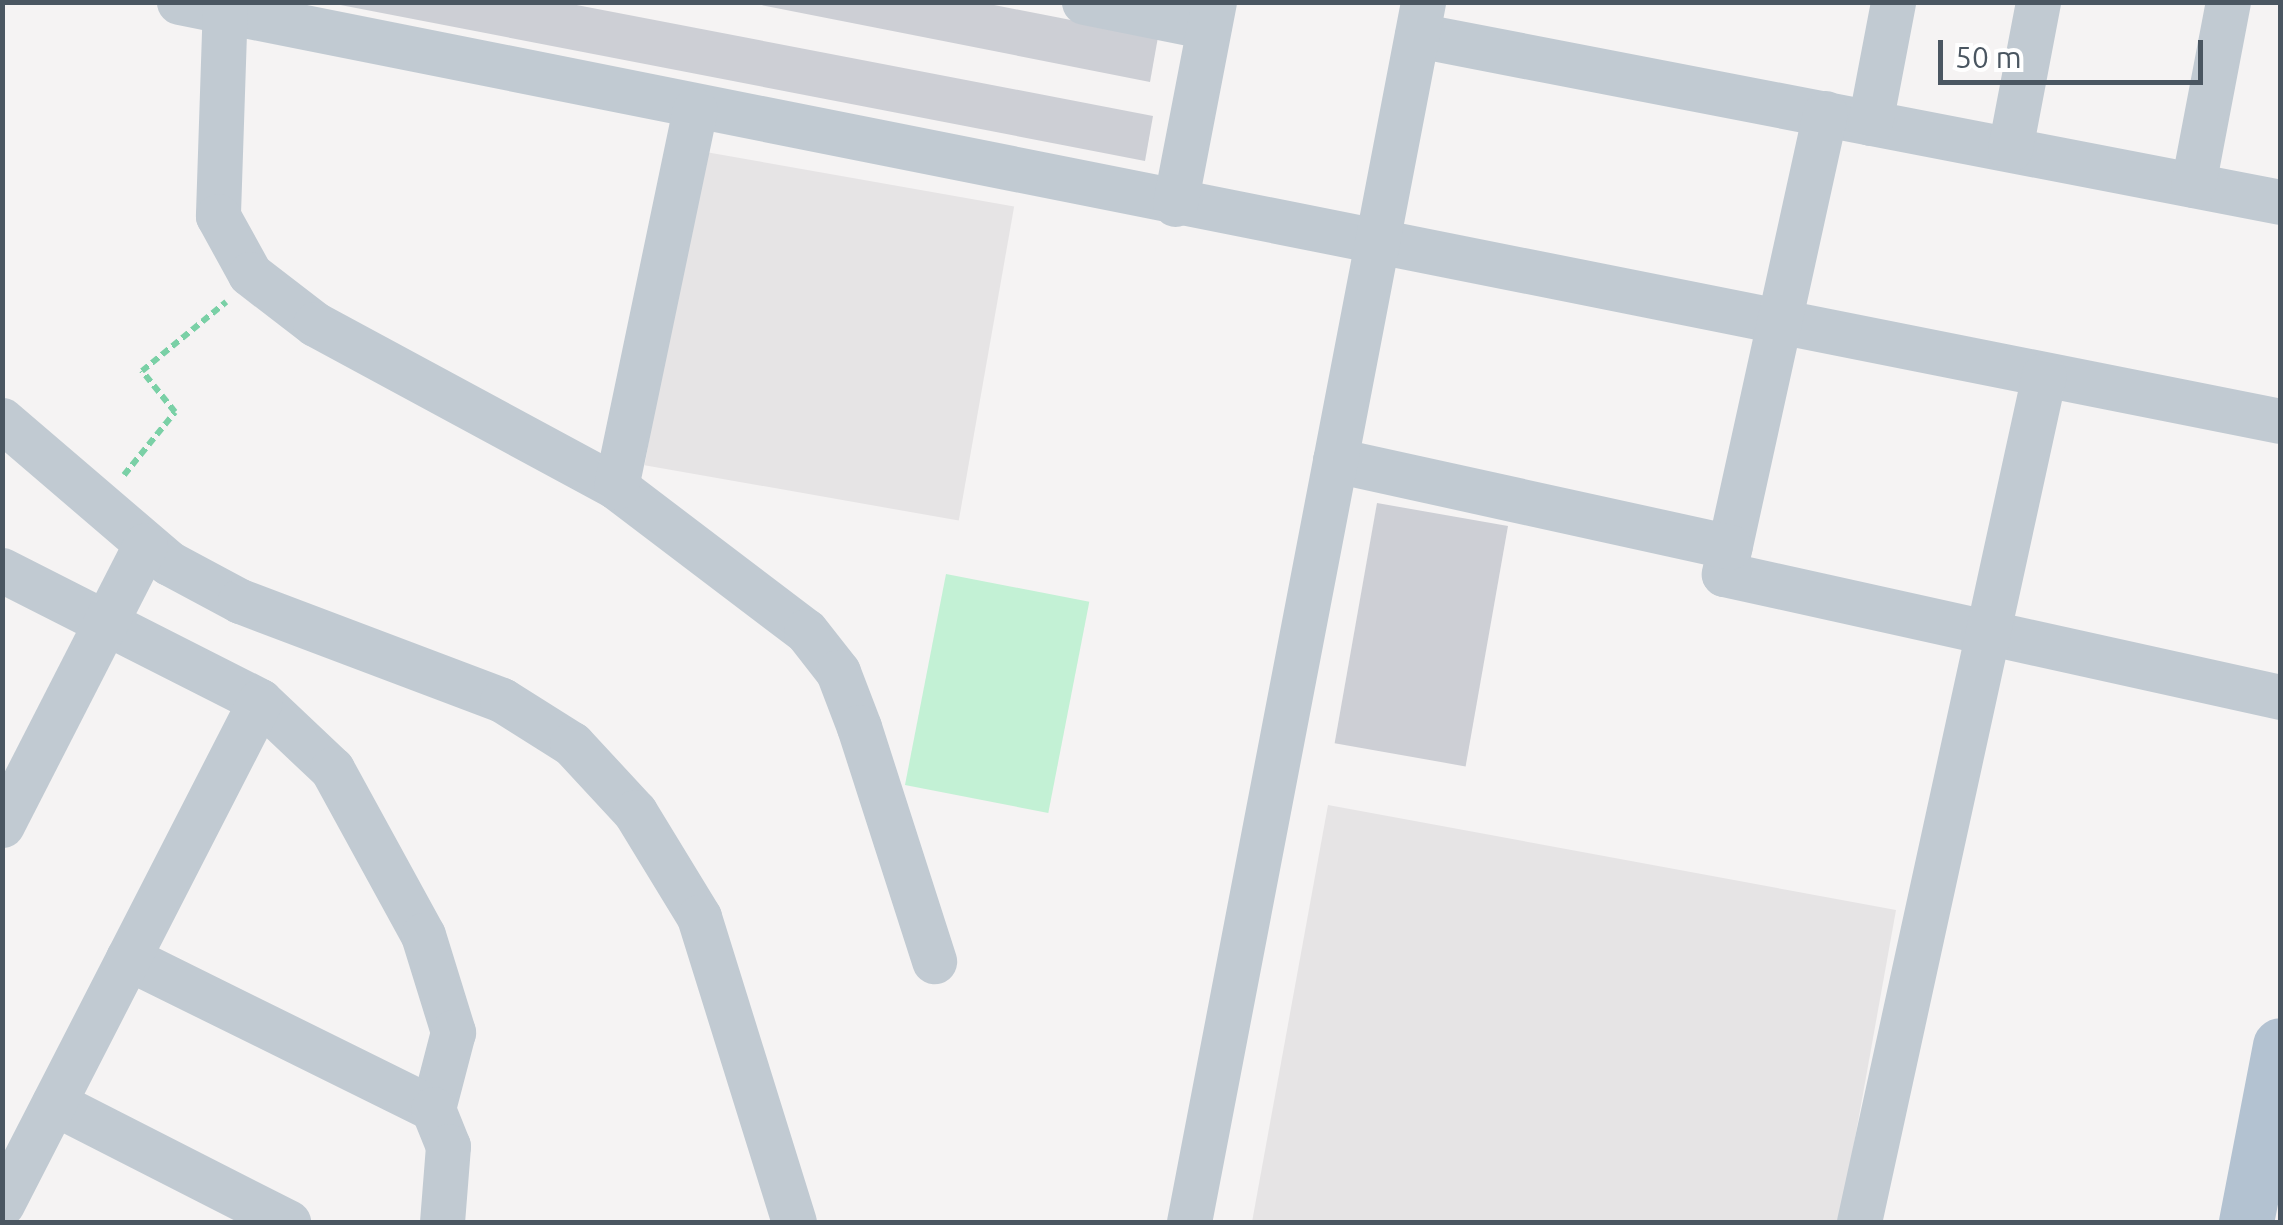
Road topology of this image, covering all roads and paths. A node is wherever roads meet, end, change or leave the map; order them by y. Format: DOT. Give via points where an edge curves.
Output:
graph roads {
  1 [pos="179,2"];
  2 [pos="1084,2"];
  3 [pos="1893,2"];
  4 [pos="2038,2"];
  5 [pos="2228,2"];
  6 [pos="224,10"];
  7 [pos="1212,15"];
  8 [pos="1420,19"];
  9 [pos="695,110"];
  10 [pos="1825,114"];
  11 [pos="1870,123"];
  12 [pos="2010,150"];
  13 [pos="2193,186"];
  14 [pos="2280,202"];
  15 [pos="1175,204"];
  16 [pos="1376,244"];
  17 [pos="227,302"];
  18 [pos="1780,323"];
  19 [pos="2044,375"];
  20 [pos="2280,421"];
  21 [pos="8,440"];
  22 [pos="1335,460"];
  23 [pos="616,487"];
  24 [pos="96,507"];
  25 [pos="146,546"];
  26 [pos="1730,547"];
  27 [pos="2,570"];
  28 [pos="106,623"];
  29 [pos="1988,632"];
  30 [pos="2280,697"];
  31 [pos="260,702"];
  32 [pos="2,825"];
  33 [pos="128,958"];
  34 [pos="934,961"];
  35 [pos="2280,1045"];
  36 [pos="54,1103"];
  37 [pos="434,1109"];
  38 [pos="2,1204"];
  39 [pos="288,1222"];
  40 [pos="442,1222"];
  41 [pos="794,1222"];
  42 [pos="1190,1222"];
  43 [pos="1859,1222"];
  44 [pos="2246,1222"];
  1 -- 6 [label="street"];
  2 -- 7 [label="street"];
  3 -- 11 [label="street"];
  4 -- 12 [label="street"];
  5 -- 13 [label="street"];
  6 -- 9 [label="street"];
  6 -- 23 [label="street" via="218,216 250,274 315,324"];
  7 -- 15 [label="street"];
  8 -- 10 [label="street"];
  8 -- 16 [label="street"];
  9 -- 15 [label="street"];
  9 -- 23 [label="street"];
  10 -- 11 [label="street"];
  10 -- 18 [label="street"];
  11 -- 12 [label="street"];
  12 -- 13 [label="street"];
  13 -- 14 [label="street"];
  15 -- 16 [label="street"];
  16 -- 18 [label="street"];
  16 -- 22 [label="street"];
  17 -- 24 [label="path" via="142,371 175,412"];
  18 -- 19 [label="street"];
  18 -- 26 [label="street"];
  19 -- 20 [label="street"];
  19 -- 29 [label="street"];
  21 -- 24 [label="street"];
  22 -- 26 [label="street"];
  22 -- 42 [label="street"];
  23 -- 34 [label="street" via="806,631 838,672"];
  24 -- 25 [label="street"];
  25 -- 28 [label="street"];
  25 -- 41 [label="street" via="240,601 502,700 572,744 635,812 699,917"];
  26 -- 29 [label="street" via="1724,574"];
  27 -- 28 [label="street"];
  28 -- 31 [label="street"];
  28 -- 32 [label="street"];
  29 -- 30 [label="street"];
  29 -- 43 [label="street"];
  31 -- 33 [label="street"];
  31 -- 37 [label="street" via="332,769 423,935 453,1032"];
  33 -- 36 [label="street"];
  33 -- 37 [label="street"];
  35 -- 44 [label="main road"];
  36 -- 38 [label="street"];
  36 -- 39 [label="street"];
  37 -- 40 [label="street" via="448,1146"];
}
